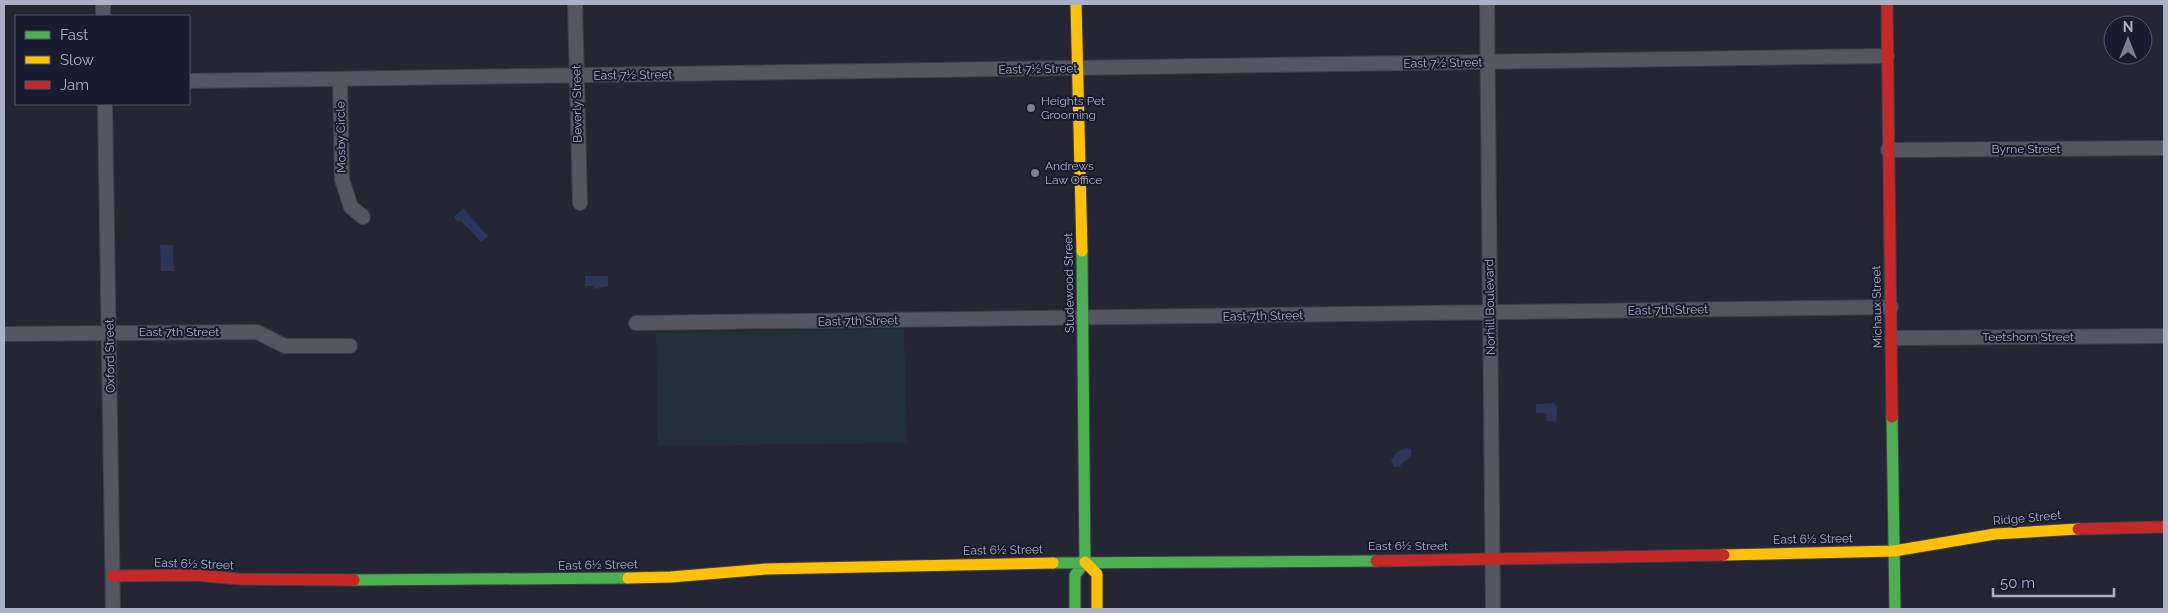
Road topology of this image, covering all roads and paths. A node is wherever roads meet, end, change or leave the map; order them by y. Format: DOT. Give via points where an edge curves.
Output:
graph roads {
  1 [pos="576,4"];
  2 [pos="1076,4"];
  3 [pos="1487,4"];
  4 [pos="1887,4"];
  5 [pos="1887,56"];
  6 [pos="1487,62"];
  7 [pos="1077,68"];
  8 [pos="577,76"];
  9 [pos="340,79"];
  10 [pos="190,81"];
  11 [pos="105,105"];
  12 [pos="2164,148"];
  13 [pos="1888,150"];
  14 [pos="580,203"];
  15 [pos="363,217"];
  16 [pos="1891,307"];
  17 [pos="1490,313"];
  18 [pos="1084,318"];
  19 [pos="636,323"];
  20 [pos="110,332"];
  21 [pos="4,334"];
  22 [pos="2164,336"];
  23 [pos="1892,338"];
  24 [pos="350,346"];
  25 [pos="2164,527"];
  26 [pos="1894,551"];
  27 [pos="1493,560"];
  28 [pos="1085,562"];
  29 [pos="113,576"];
  30 [pos="113,609"];
  31 [pos="1075,609"];
  32 [pos="1098,609"];
  33 [pos="1493,609"];
  34 [pos="1895,609"];
  1 -- 8 [label="street, Beverly Street"];
  2 -- 7 [label="street, Studewood Street"];
  3 -- 6 [label="street, Norhill Boulevard"];
  4 -- 5 [label="street, Michaux Street"];
  5 -- 6 [label="street, East 7½ Street"];
  5 -- 13 [label="street, Michaux Street"];
  6 -- 7 [label="street, East 7½ Street"];
  6 -- 17 [label="street, Norhill Boulevard"];
  7 -- 8 [label="street, East 7½ Street"];
  7 -- 18 [label="street, Studewood Street"];
  8 -- 9 [label="street, East 7½ Street"];
  8 -- 14 [label="street, Beverly Street"];
  9 -- 10 [label="street, East 7½ Street"];
  9 -- 15 [label="street, Mosby Circle" via="342,180 352,207"];
  11 -- 20 [label="street, Oxford Street"];
  12 -- 13 [label="street, Byrne Street"];
  13 -- 16 [label="street, Michaux Street"];
  16 -- 17 [label="street, East 7th Street"];
  16 -- 23 [label="street, Michaux Street"];
  17 -- 18 [label="street, East 7th Street"];
  17 -- 27 [label="street, Norhill Boulevard"];
  18 -- 19 [label="street, East 7th Street"];
  18 -- 28 [label="street, Studewood Street"];
  20 -- 21 [label="street, East 7th Street"];
  20 -- 24 [label="street, East 7th Street" via="257,332 285,346"];
  20 -- 29 [label="street, Oxford Street"];
  22 -- 23 [label="street, Teetshorn Street"];
  23 -- 26 [label="street, Michaux Street"];
  25 -- 26 [label="street, Ridge Street" via="2030,530"];
  26 -- 27 [label="street, East 6½ Street"];
  26 -- 34 [label="street, Michaux Street"];
  27 -- 28 [label="street, East 6½ Street"];
  27 -- 33 [label="street, Norhill Boulevard"];
  28 -- 29 [label="street, East 6½ Street" via="766,569 671,577 576,579 239,580 196,576"];
  28 -- 31 [label="street, Studewood Street" via="1075,575"];
  28 -- 32 [label="street" via="1097,574"];
  29 -- 30 [label="street, Oxford Street"];
}
